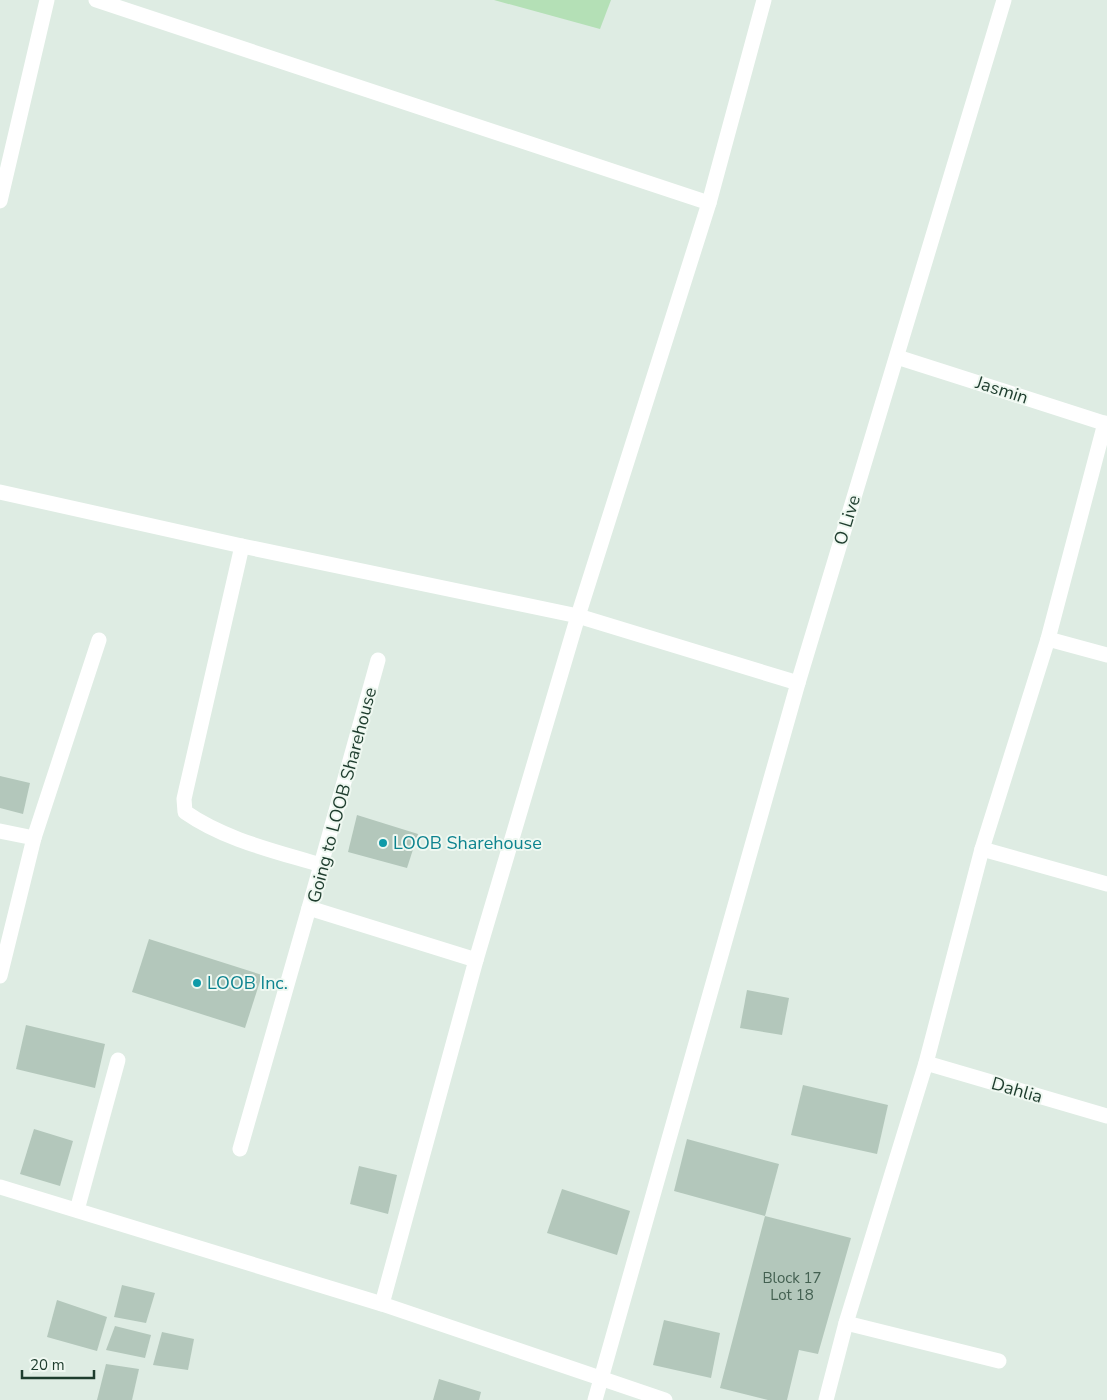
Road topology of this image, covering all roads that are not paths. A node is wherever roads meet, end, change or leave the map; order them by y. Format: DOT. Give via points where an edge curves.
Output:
graph roads {
  1 [pos="48,0"];
  2 [pos="96,0"];
  3 [pos="764,0"];
  4 [pos="1004,0"];
  5 [pos="0,201"];
  6 [pos="708,202"];
  7 [pos="897,357"];
  8 [pos="1106,424"];
  9 [pos="0,492"];
  10 [pos="242,546"];
  11 [pos="578,616"];
  12 [pos="1048,639"];
  13 [pos="99,640"];
  14 [pos="1107,655"];
  15 [pos="378,660"];
  16 [pos="798,683"];
  17 [pos="0,831"];
  18 [pos="34,838"];
  19 [pos="982,849"];
  20 [pos="321,866"];
  21 [pos="1107,884"];
  22 [pos="309,908"];
  23 [pos="476,960"];
  24 [pos="0,976"];
  25 [pos="118,1060"];
  26 [pos="926,1063"];
  27 [pos="1107,1116"];
  28 [pos="240,1149"];
  29 [pos="0,1187"];
  30 [pos="77,1210"];
  31 [pos="382,1304"];
  32 [pos="846,1323"];
  33 [pos="999,1361"];
  34 [pos="602,1379"];
  35 [pos="595,1400"];
  36 [pos="665,1400"];
  37 [pos="826,1400"];
  1 -- 5 [label="street"];
  2 -- 6 [label="street"];
  3 -- 6 [label="street"];
  4 -- 7 [label="street, O Live"];
  6 -- 11 [label="street"];
  7 -- 8 [label="street, Jasmin"];
  7 -- 16 [label="street, O Live"];
  8 -- 12 [label="street"];
  9 -- 10 [label="street"];
  10 -- 11 [label="street"];
  10 -- 20 [label="street" via="184,799 185,812 237,839"];
  11 -- 16 [label="street"];
  11 -- 23 [label="street"];
  12 -- 14 [label="street"];
  12 -- 19 [label="street"];
  13 -- 18 [label="street"];
  15 -- 20 [label="street, Going to LOOB Sharehouse"];
  16 -- 34 [label="street, O Live"];
  17 -- 18 [label="street"];
  18 -- 24 [label="street"];
  19 -- 21 [label="street"];
  19 -- 26 [label="street"];
  20 -- 22 [label="street, Going to LOOB Sharehouse"];
  22 -- 23 [label="street, Going to LOOB Sharehouse"];
  22 -- 28 [label="street"];
  23 -- 31 [label="street"];
  25 -- 30 [label="street"];
  26 -- 27 [label="street, Dahlia"];
  26 -- 32 [label="street"];
  29 -- 30 [label="street"];
  30 -- 31 [label="street"];
  31 -- 34 [label="street"];
  32 -- 33 [label="street"];
  32 -- 37 [label="street"];
  34 -- 35 [label="street, O Live"];
  34 -- 36 [label="street"];
}
